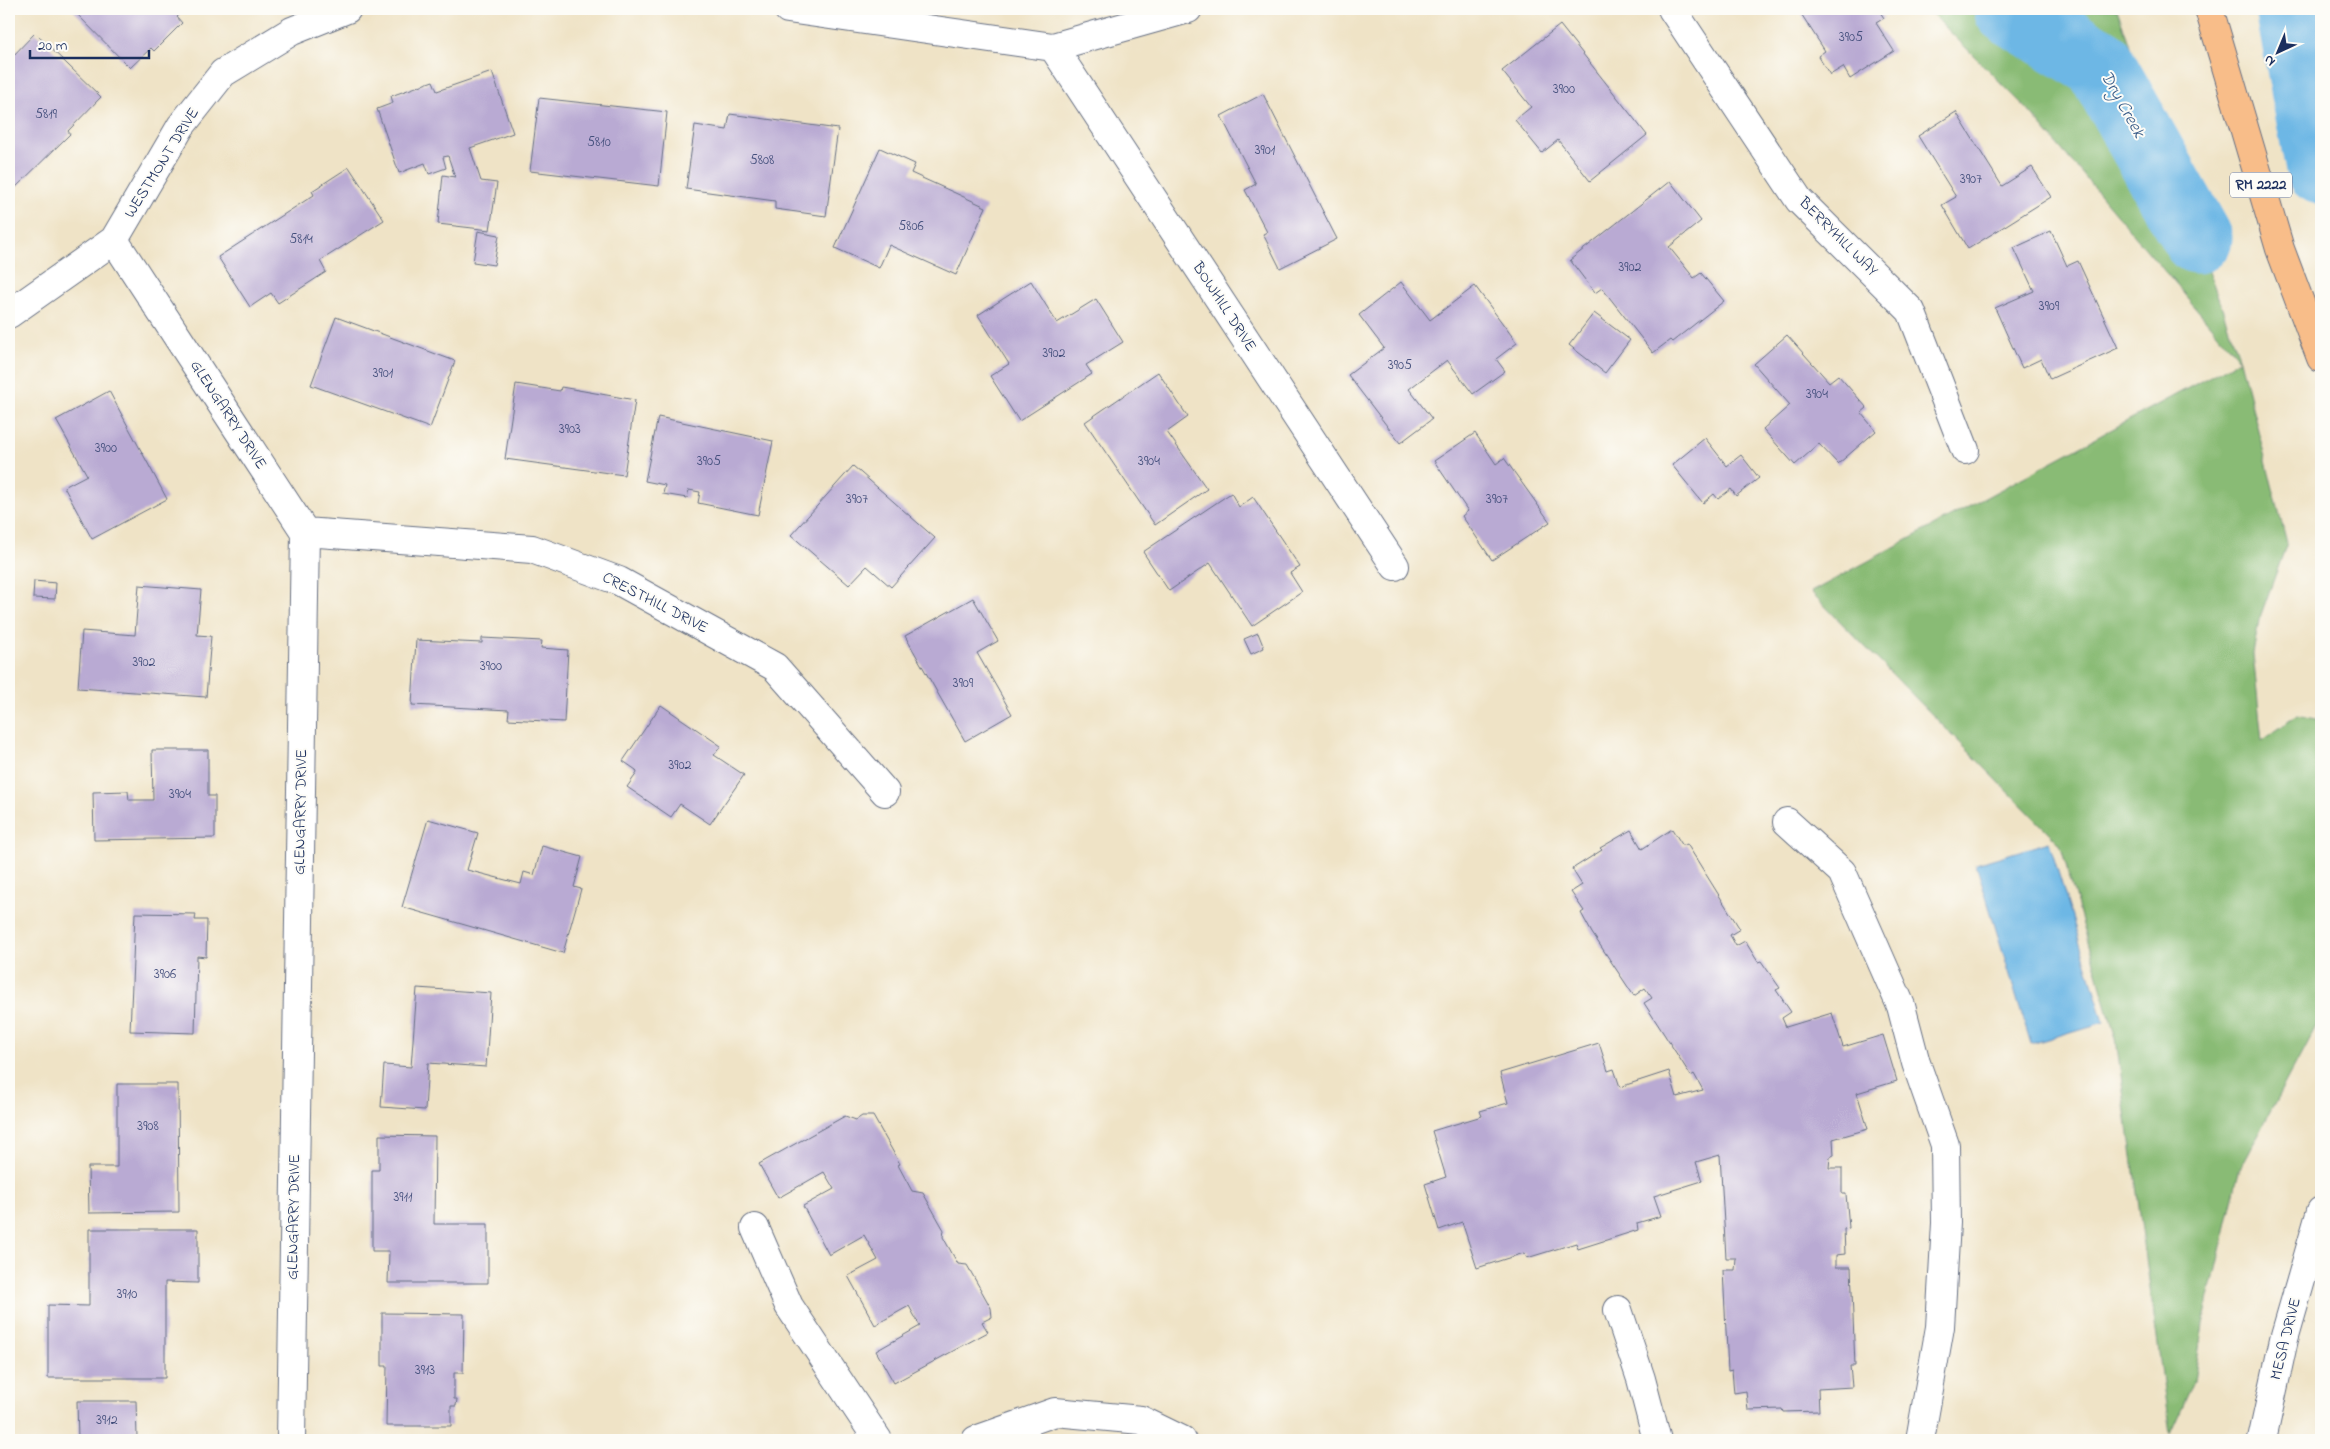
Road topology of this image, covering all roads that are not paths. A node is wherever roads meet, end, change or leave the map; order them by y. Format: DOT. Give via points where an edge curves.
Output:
graph roads {
  1 [pos="347,9"];
  2 [pos="788,9"];
  3 [pos="1188,9"];
  4 [pos="1672,9"];
  5 [pos="2209,9"];
  6 [pos="1053,48"];
  7 [pos="114,240"];
  8 [pos="9,314"];
  9 [pos="2321,358"];
  10 [pos="1965,450"];
  11 [pos="305,532"];
  12 [pos="1394,566"];
  13 [pos="885,792"];
  14 [pos="1787,822"];
  15 [pos="2321,1211"];
  16 [pos="755,1228"];
  17 [pos="1618,1310"];
  18 [pos="291,1440"];
  19 [pos="878,1440"];
  20 [pos="976,1440"];
  21 [pos="1182,1440"];
  22 [pos="1657,1440"];
  23 [pos="1920,1440"];
  24 [pos="2262,1440"];
  1 -- 7 [label="street, WESTMONT DRIVE" via="292,31 223,73 181,126"];
  2 -- 6 [label="street"];
  3 -- 6 [label="street"];
  4 -- 10 [label="street, BERRYHILL WAY" via="1799,200 1911,311"];
  5 -- 9 [label="main road, RM 2222" via="2280,250"];
  6 -- 12 [label="street, BOWHILL DRIVE"];
  7 -- 8 [label="street, WESTMONT DRIVE"];
  7 -- 11 [label="street, GLENGARRY DRIVE"];
  11 -- 13 [label="street, CRESTHILL DRIVE" via="532,549 619,581 775,667"];
  11 -- 18 [label="street, GLENGARRY DRIVE"];
  14 -- 23 [label="street" via="1842,872 1901,1006 1916,1063 1945,1145 1946,1223 1940,1327"];
  15 -- 24 [label="street, MESA DRIVE" via="2284,1339"];
  16 -- 19 [label="street" via="789,1306"];
  17 -- 22 [label="street"];
  20 -- 21 [label="street" via="1055,1412 1141,1420"];
}
